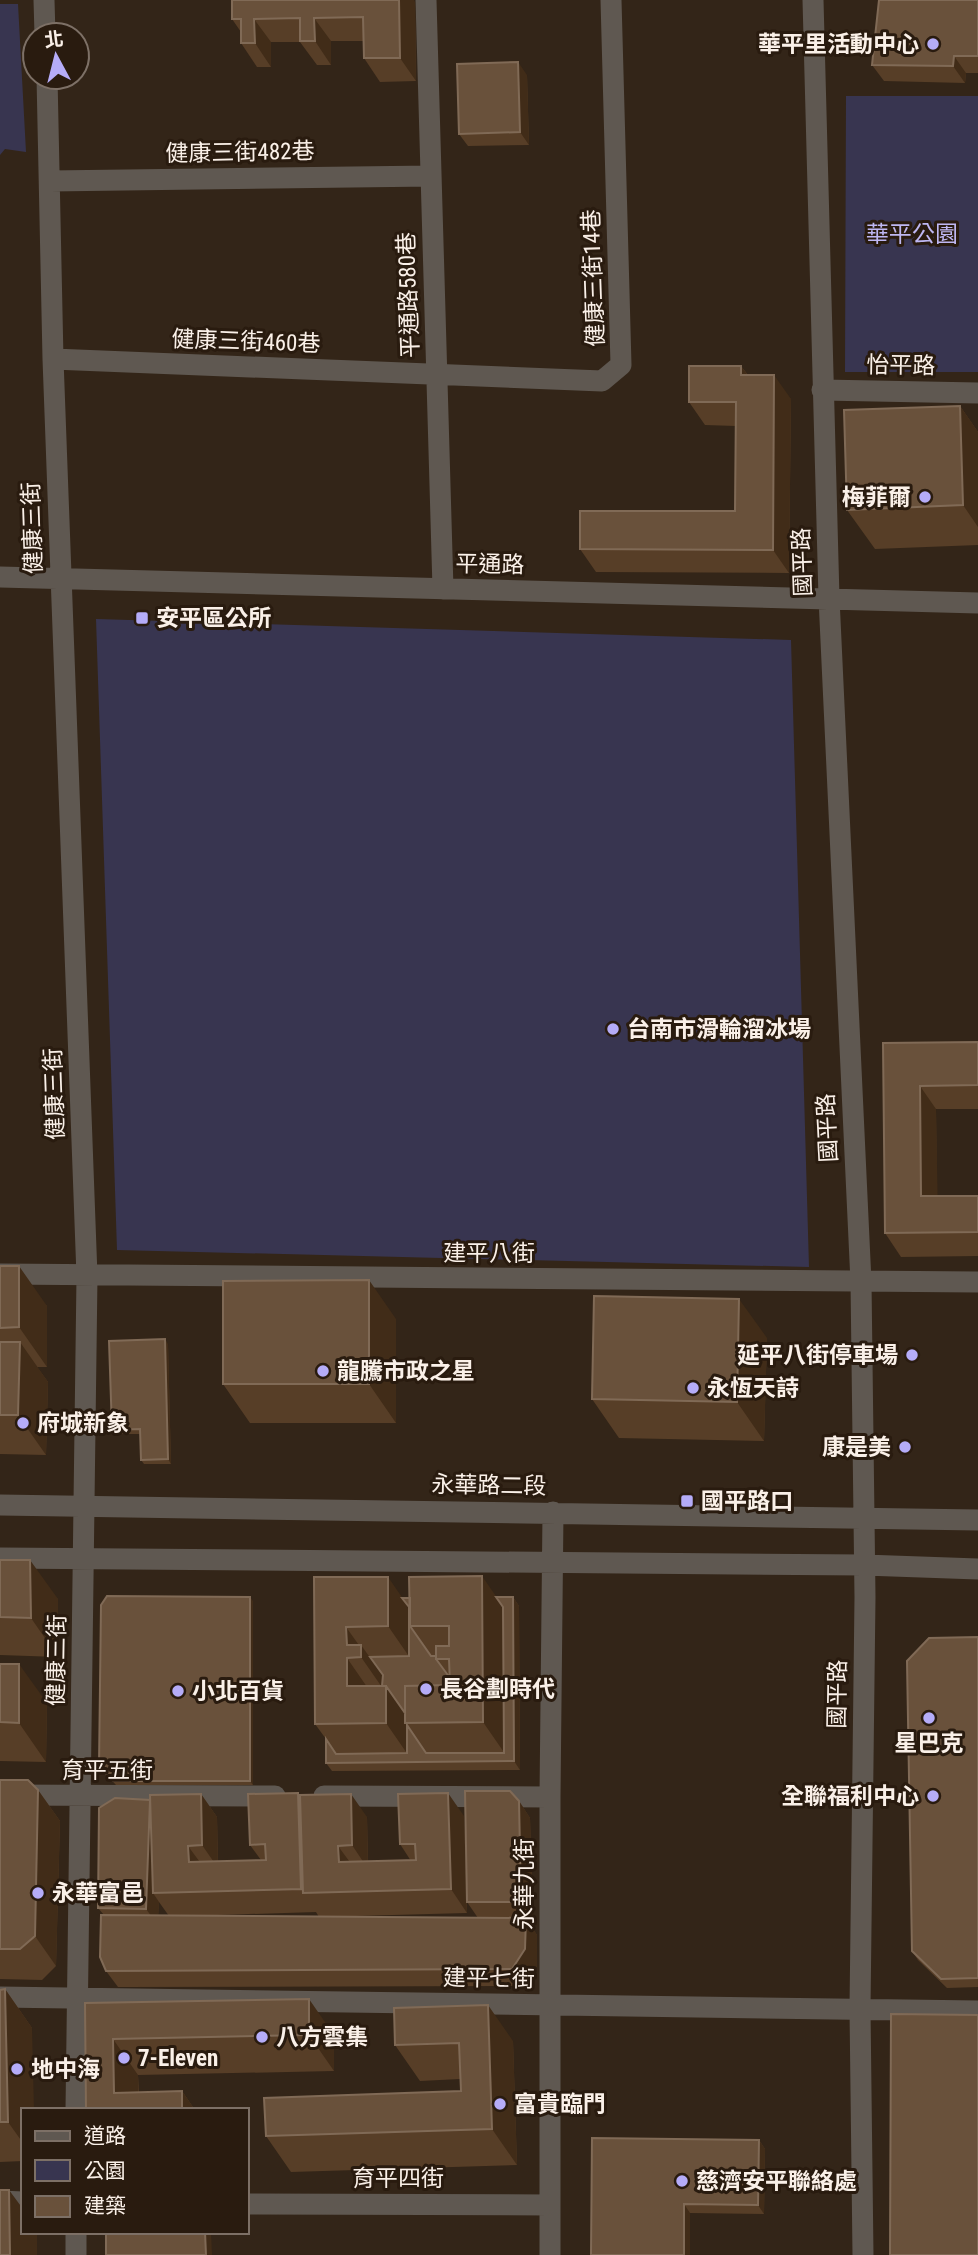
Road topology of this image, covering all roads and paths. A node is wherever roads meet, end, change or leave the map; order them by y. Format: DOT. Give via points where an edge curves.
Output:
graph roads {
  1 [pos="44,0"];
  2 [pos="426,0"];
  3 [pos="611,0"];
  4 [pos="813,0"];
  5 [pos="45,21"];
  6 [pos="47,91"];
  7 [pos="431,176"];
  8 [pos="50,181"];
  9 [pos="53,359"];
  10 [pos="437,375"];
  11 [pos="822,390"];
  12 [pos="978,393"];
  13 [pos="0,578"];
  14 [pos="60,579"];
  15 [pos="443,589"];
  16 [pos="829,598"];
  17 [pos="978,603"];
  18 [pos="0,1274"];
  19 [pos="88,1276"];
  20 [pos="861,1282"];
  21 [pos="978,1282"];
  22 [pos="0,1505"];
  23 [pos="85,1507"];
  24 [pos="553,1512"];
  25 [pos="863,1517"];
  26 [pos="978,1520"];
  27 [pos="0,1558"];
  28 [pos="84,1560"];
  29 [pos="552,1564"];
  30 [pos="864,1565"];
  31 [pos="978,1569"];
  32 [pos="0,1795"];
  33 [pos="80,1796"];
  34 [pos="550,1797"];
  35 [pos="0,1997"];
  36 [pos="76,1998"];
  37 [pos="551,2005"];
  38 [pos="860,2009"];
  39 [pos="978,2011"];
  40 [pos="76,2108"];
  41 [pos="0,2201"];
  42 [pos="21,2202"];
  43 [pos="248,2204"];
  44 [pos="550,2205"];
  45 [pos="76,2234"];
  46 [pos="76,2255"];
  47 [pos="550,2255"];
  48 [pos="863,2255"];
  1 -- 5 [label="street"];
  2 -- 7 [label="street, 平通路580巷"];
  3 -- 10 [label="street, 健康三街14巷" via="621,365 602,381"];
  4 -- 11 [label="street, 國平路"];
  6 -- 8 [label="street, 健康三街"];
  7 -- 8 [label="street, 健康三街482巷"];
  7 -- 10 [label="street, 平通路580巷"];
  8 -- 9 [label="street, 健康三街"];
  9 -- 10 [label="street, 健康三街460巷"];
  9 -- 14 [label="street, 健康三街"];
  10 -- 15 [label="street, 平通路580巷"];
  11 -- 12 [label="street, 怡平路"];
  11 -- 16 [label="street, 國平路"];
  13 -- 14 [label="street, 平通路"];
  14 -- 15 [label="street, 平通路"];
  14 -- 19 [label="street, 健康三街"];
  15 -- 16 [label="street, 平通路"];
  16 -- 17 [label="street, 平通路"];
  16 -- 20 [label="street, 國平路"];
  18 -- 19 [label="street, 建平八街"];
  19 -- 20 [label="street, 建平八街"];
  19 -- 23 [label="street, 健康三街"];
  20 -- 21 [label="street, 建平八街"];
  20 -- 25 [label="street, 國平路"];
  22 -- 23 [label="street, 永華路二段"];
  23 -- 24 [label="street, 永華路二段"];
  23 -- 28 [label="street, 健康三街"];
  24 -- 25 [label="street, 永華路二段"];
  24 -- 29 [label="street, 永華九街"];
  25 -- 26 [label="street, 永華路二段"];
  25 -- 30 [label="street, 國平路"];
  27 -- 28 [label="street"];
  28 -- 29 [label="street"];
  28 -- 33 [label="street, 健康三街"];
  29 -- 30 [label="street"];
  29 -- 34 [label="street, 永華九街"];
  30 -- 31 [label="street"];
  30 -- 38 [label="street, 國平路"];
  32 -- 33 [label="street, 育平五街"];
  33 -- 34 [label="street, 育平五街"];
  33 -- 36 [label="street, 健康三街"];
  34 -- 37 [label="street, 永華九街"];
  35 -- 36 [label="street, 建平七街"];
  36 -- 37 [label="street, 建平七街"];
  36 -- 40 [label="street, 健康三街"];
  37 -- 38 [label="street, 建平七街"];
  37 -- 44 [label="street, 永華九街"];
  38 -- 39 [label="street, 建平七街"];
  38 -- 48 [label="street, 國平路"];
  41 -- 42 [label="street"];
  43 -- 44 [label="street, 育平四街"];
  44 -- 47 [label="street, 永華九街"];
  45 -- 46 [label="street"];
}
